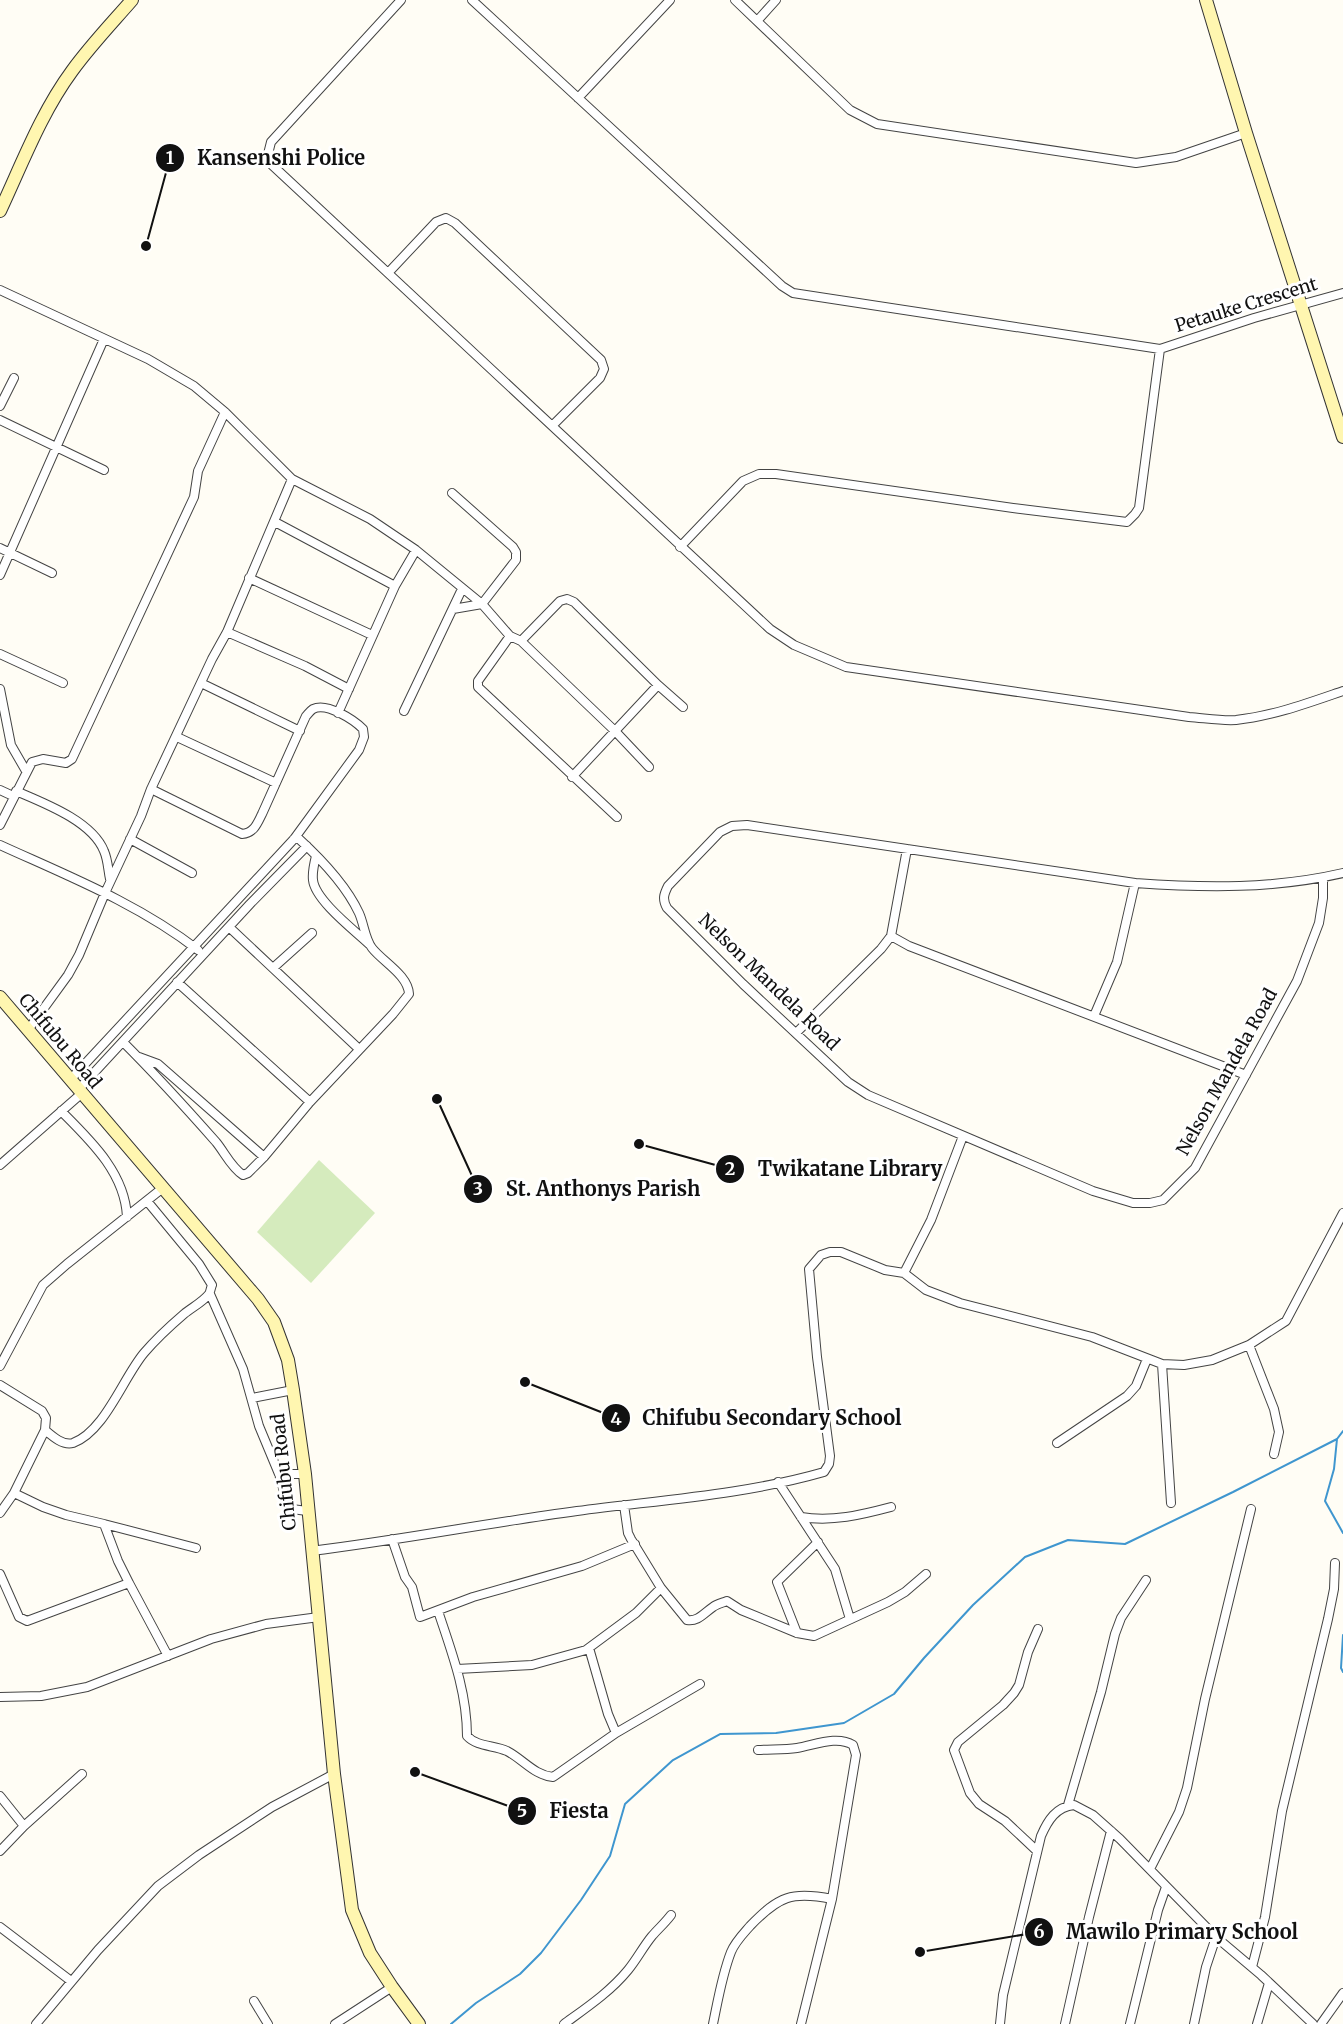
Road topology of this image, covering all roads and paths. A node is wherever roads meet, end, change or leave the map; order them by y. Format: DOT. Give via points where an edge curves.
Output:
graph roads {
  1 [pos="132,0"];
  2 [pos="401,0"];
  3 [pos="472,0"];
  4 [pos="670,0"];
  5 [pos="735,0"];
  6 [pos="776,0"];
  7 [pos="1206,0"];
  8 [pos="758,20"];
  9 [pos="578,98"];
  10 [pos="1246,134"];
  11 [pos="0,211"];
  12 [pos="388,273"];
  13 [pos="0,290"];
  14 [pos="1343,293"];
  15 [pos="1300,305"];
  16 [pos="104,339"];
  17 [pos="1160,349"];
  18 [pos="14,378"];
  19 [pos="0,406"];
  20 [pos="225,412"];
  21 [pos="0,420"];
  22 [pos="554,425"];
  23 [pos="1343,437"];
  24 [pos="57,447"];
  25 [pos="104,470"];
  26 [pos="292,479"];
  27 [pos="452,493"];
  28 [pos="275,522"];
  29 [pos="680,547"];
  30 [pos="0,548"];
  31 [pos="416,550"];
  32 [pos="10,553"];
  33 [pos="52,573"];
  34 [pos="0,575"];
  35 [pos="249,578"];
  36 [pos="394,586"];
  37 [pos="462,589"];
  38 [pos="482,604"];
  39 [pos="453,609"];
  40 [pos="227,632"];
  41 [pos="372,634"];
  42 [pos="510,636"];
  43 [pos="521,641"];
  44 [pos="0,654"];
  45 [pos="63,683"];
  46 [pos="201,683"];
  47 [pos="658,685"];
  48 [pos="0,688"];
  49 [pos="348,689"];
  50 [pos="1343,691"];
  51 [pos="683,707"];
  52 [pos="404,711"];
  53 [pos="338,713"];
  54 [pos="300,731"];
  55 [pos="615,731"];
  56 [pos="177,736"];
  57 [pos="649,768"];
  58 [pos="26,771"];
  59 [pos="572,777"];
  60 [pos="276,783"];
  61 [pos="151,789"];
  62 [pos="0,790"];
  63 [pos="15,794"];
  64 [pos="617,817"];
  65 [pos="0,825"];
  66 [pos="294,838"];
  67 [pos="130,839"];
  68 [pos="0,844"];
  69 [pos="307,846"];
  70 [pos="907,849"];
  71 [pos="316,856"];
  72 [pos="192,873"];
  73 [pos="1343,873"];
  74 [pos="1323,878"];
  75 [pos="110,881"];
  76 [pos="1135,883"];
  77 [pos="105,893"];
  78 [pos="242,896"];
  79 [pos="250,904"];
  80 [pos="229,927"];
  81 [pos="312,933"];
  82 [pos="891,936"];
  83 [pos="370,945"];
  84 [pos="194,947"];
  85 [pos="203,954"];
  86 [pos="273,968"];
  87 [pos="177,982"];
  88 [pos="146,1000"];
  89 [pos="1,1002"];
  90 [pos="154,1007"];
  91 [pos="1094,1016"];
  92 [pos="28,1030"];
  93 [pos="796,1034"];
  94 [pos="123,1042"];
  95 [pos="359,1049"];
  96 [pos="138,1057"];
  97 [pos="1246,1075"];
  98 [pos="76,1088"];
  99 [pos="310,1102"];
  100 [pos="61,1112"];
  101 [pos="963,1136"];
  102 [pos="264,1157"];
  103 [pos="0,1165"];
  104 [pos="164,1187"];
  105 [pos="147,1201"];
  106 [pos="1343,1213"];
  107 [pos="127,1217"];
  108 [pos="904,1273"];
  109 [pos="210,1294"];
  110 [pos="1249,1346"];
  111 [pos="1147,1359"];
  112 [pos="1162,1364"];
  113 [pos="0,1366"];
  114 [pos="0,1385"];
  115 [pos="293,1390"];
  116 [pos="252,1398"];
  117 [pos="45,1430"];
  118 [pos="1057,1443"];
  119 [pos="1274,1454"];
  120 [pos="279,1474"];
  121 [pos="305,1474"];
  122 [pos="778,1482"];
  123 [pos="14,1493"];
  124 [pos="1171,1503"];
  125 [pos="624,1505"];
  126 [pos="891,1507"];
  127 [pos="1251,1509"];
  128 [pos="307,1511"];
  129 [pos="0,1513"];
  130 [pos="801,1517"];
  131 [pos="104,1524"];
  132 [pos="392,1539"];
  133 [pos="818,1542"];
  134 [pos="635,1544"];
  135 [pos="196,1548"];
  136 [pos="311,1551"];
  137 [pos="1335,1563"];
  138 [pos="0,1574"];
  139 [pos="926,1574"];
  140 [pos="1146,1581"];
  141 [pos="129,1583"];
  142 [pos="662,1588"];
  143 [pos="438,1611"];
  144 [pos="319,1617"];
  145 [pos="849,1619"];
  146 [pos="1038,1629"];
  147 [pos="798,1633"];
  148 [pos="590,1648"];
  149 [pos="168,1656"];
  150 [pos="457,1669"];
  151 [pos="700,1684"];
  152 [pos="0,1697"];
  153 [pos="616,1733"];
  154 [pos="758,1750"];
  155 [pos="82,1774"];
  156 [pos="334,1774"];
  157 [pos="0,1796"];
  158 [pos="1068,1806"];
  159 [pos="24,1826"];
  160 [pos="1111,1831"];
  161 [pos="0,1851"];
  162 [pos="1037,1851"];
  163 [pos="1150,1869"];
  164 [pos="1166,1887"];
  165 [pos="832,1899"];
  166 [pos="671,1915"];
  167 [pos="0,1927"];
  168 [pos="1216,1937"];
  169 [pos="1252,1967"];
  170 [pos="71,1981"];
  171 [pos="1269,1983"];
  172 [pos="392,1987"];
  173 [pos="1343,1993"];
  174 [pos="254,2001"];
  175 [pos="36,2024"];
  176 [pos="268,2024"];
  177 [pos="334,2024"];
  178 [pos="419,2024"];
  179 [pos="564,2024"];
  180 [pos="713,2024"];
  181 [pos="801,2024"];
  182 [pos="1000,2024"];
  183 [pos="1065,2024"];
  184 [pos="1130,2024"];
  185 [pos="1194,2024"];
  186 [pos="1257,2024"];
  187 [pos="1313,2024"];
  188 [pos="1321,2024"];
  1 -- 11 [label="main road" via="61,88"];
  2 -- 12 [label="street" via="271,142 268,154 272,165"];
  3 -- 9 [label="street"];
  4 -- 9 [label="street"];
  5 -- 8 [label="street"];
  6 -- 8 [label="street"];
  7 -- 10 [label="main road"];
  8 -- 10 [label="street" via="850,110 877,124 1136,163 1176,157"];
  9 -- 17 [label="street" via="793,293"];
  10 -- 15 [label="main road"];
  12 -- 22 [label="street"];
  12 -- 22 [label="street" via="436,222 446,218 455,223 601,360 604,369 600,378"];
  13 -- 16 [label="street"];
  14 -- 15 [label="street, Petauke Crescent"];
  15 -- 17 [label="street, Petauke Crescent"];
  15 -- 23 [label="main road"];
  16 -- 20 [label="street" via="178,376"];
  16 -- 24 [label="street"];
  17 -- 29 [label="street" via="1139,508 1127,522 759,474 743,481"];
  18 -- 19 [label="street"];
  20 -- 26 [label="street"];
  20 -- 58 [label="street" via="198,471 194,497 72,759 66,764 37,760"];
  21 -- 24 [label="street"];
  22 -- 29 [label="street"];
  24 -- 25 [label="street"];
  24 -- 32 [label="street"];
  26 -- 28 [label="street"];
  26 -- 31 [label="street" via="370,519"];
  27 -- 38 [label="street" via="516,552 516,560"];
  28 -- 35 [label="street"];
  28 -- 36 [label="street"];
  29 -- 50 [label="street" via="770,629 794,645 846,667 1189,717 1234,720 1304,705"];
  30 -- 32 [label="street"];
  31 -- 36 [label="street"];
  31 -- 37 [label="street"];
  32 -- 33 [label="street"];
  32 -- 34 [label="street"];
  35 -- 40 [label="street"];
  35 -- 41 [label="street"];
  36 -- 41 [label="street"];
  37 -- 38 [label="street"];
  37 -- 39 [label="street"];
  38 -- 39 [label="street"];
  38 -- 42 [label="street"];
  39 -- 52 [label="street"];
  40 -- 46 [label="street"];
  40 -- 49 [label="street"];
  41 -- 49 [label="street"];
  42 -- 43 [label="street"];
  42 -- 59 [label="street" via="478,681 478,687"];
  43 -- 47 [label="street" via="560,601 567,599"];
  43 -- 55 [label="street"];
  44 -- 45 [label="street"];
  46 -- 54 [label="street"];
  46 -- 56 [label="street"];
  47 -- 51 [label="street"];
  47 -- 55 [label="street"];
  48 -- 58 [label="street" via="11,745"];
  49 -- 53 [label="street"];
  53 -- 54 [label="street" via="322,707 313,710"];
  53 -- 66 [label="street" via="363,729 364,737 359,750"];
  54 -- 60 [label="street"];
  55 -- 57 [label="street"];
  55 -- 59 [label="street"];
  56 -- 60 [label="street"];
  56 -- 61 [label="street"];
  58 -- 63 [label="street"];
  59 -- 64 [label="street"];
  60 -- 61 [label="street" via="249,834"];
  61 -- 67 [label="street"];
  62 -- 63 [label="street"];
  63 -- 65 [label="street"];
  63 -- 75 [label="street" via="68,815 90,834 104,850"];
  66 -- 69 [label="street"];
  66 -- 78 [label="street"];
  67 -- 72 [label="street"];
  67 -- 75 [label="street"];
  68 -- 77 [label="street"];
  69 -- 71 [label="street"];
  69 -- 79 [label="street"];
  70 -- 76 [label="street, Nelson Mandela Road"];
  70 -- 82 [label="street"];
  70 -- 93 [label="street, Nelson Mandela Road" via="732,826 704,846 669,886 663,901 667,908"];
  71 -- 83 [label="street" via="351,898"];
  71 -- 83 [label="street" via="313,882 317,891"];
  73 -- 74 [label="street, Nelson Mandela Road"];
  74 -- 76 [label="street, Nelson Mandela Road" via="1197,888"];
  74 -- 97 [label="street, Nelson Mandela Road" via="1319,923 1301,970"];
  75 -- 77 [label="street"];
  76 -- 91 [label="street" via="1117,962"];
  77 -- 84 [label="street" via="170,928"];
  77 -- 92 [label="street" via="68,975"];
  78 -- 79 [label="street"];
  78 -- 84 [label="street"];
  79 -- 80 [label="street"];
  80 -- 85 [label="street"];
  80 -- 86 [label="street"];
  81 -- 86 [label="street"];
  82 -- 91 [label="street"];
  82 -- 93 [label="street"];
  83 -- 95 [label="street" via="406,983 409,994"];
  84 -- 85 [label="street"];
  84 -- 88 [label="street"];
  85 -- 87 [label="street"];
  86 -- 95 [label="street"];
  87 -- 90 [label="street"];
  87 -- 99 [label="street"];
  88 -- 90 [label="street"];
  88 -- 98 [label="street"];
  89 -- 92 [label="main road, Chifubu Road"];
  90 -- 94 [label="street"];
  91 -- 97 [label="street"];
  92 -- 98 [label="main road, Chifubu Road"];
  93 -- 101 [label="street, Nelson Mandela Road" via="848,1082 868,1095"];
  94 -- 96 [label="street"];
  94 -- 98 [label="street"];
  95 -- 99 [label="street"];
  96 -- 102 [label="street" via="158,1064"];
  96 -- 102 [label="street" via="237,1171 248,1173"];
  97 -- 101 [label="street, Nelson Mandela Road" via="1195,1168 1163,1200 1150,1203 1132,1203 1093,1191"];
  98 -- 100 [label="street"];
  98 -- 104 [label="main road, Chifubu Road"];
  99 -- 102 [label="street"];
  100 -- 103 [label="street"];
  100 -- 107 [label="street" via="110,1167 126,1199"];
  101 -- 108 [label="street" via="931,1221"];
  104 -- 105 [label="street"];
  104 -- 115 [label="main road, Chifubu Road" via="274,1322 288,1360"];
  105 -- 107 [label="street"];
  105 -- 109 [label="street" via="199,1264 212,1286"];
  106 -- 110 [label="street" via="1291,1313"];
  107 -- 113 [label="street" via="43,1286"];
  108 -- 111 [label="street" via="926,1290 960,1303 1092,1337"];
  108 -- 122 [label="street" via="885,1270 841,1252 821,1255 813,1262 809,1279 829,1464 824,1472"];
  109 -- 116 [label="street"];
  109 -- 117 [label="street" via="154,1341 120,1394 86,1435 69,1444"];
  110 -- 112 [label="street" via="1212,1360"];
  110 -- 119 [label="street" via="1274,1409 1279,1432"];
  111 -- 112 [label="street"];
  111 -- 118 [label="street" via="1136,1386 1127,1396"];
  112 -- 124 [label="street"];
  114 -- 117 [label="street" via="42,1411"];
  115 -- 116 [label="street"];
  115 -- 121 [label="main road, Chifubu Road"];
  116 -- 120 [label="street"];
  117 -- 123 [label="street"];
  120 -- 121 [label="street"];
  120 -- 128 [label="street" via="292,1509"];
  121 -- 128 [label="main road, Chifubu Road"];
  122 -- 125 [label="street"];
  122 -- 130 [label="street"];
  123 -- 129 [label="street"];
  123 -- 131 [label="street" via="66,1515"];
  125 -- 132 [label="street"];
  125 -- 134 [label="street" via="627,1533"];
  126 -- 130 [label="street" via="820,1520"];
  127 -- 163 [label="street" via="1187,1788"];
  128 -- 136 [label="main road, Chifubu Road"];
  130 -- 133 [label="street"];
  131 -- 135 [label="street"];
  131 -- 141 [label="street"];
  132 -- 136 [label="street"];
  132 -- 143 [label="street" via="420,1617"];
  133 -- 145 [label="street" via="835,1569"];
  133 -- 147 [label="street" via="777,1582"];
  134 -- 142 [label="street"];
  134 -- 143 [label="street" via="582,1566"];
  136 -- 144 [label="main road, Chifubu Road"];
  137 -- 169 [label="street" via="1328,1619 1282,1811 1265,1917"];
  138 -- 141 [label="street" via="20,1617 27,1621"];
  139 -- 145 [label="street" via="888,1602"];
  140 -- 158 [label="street" via="1115,1634"];
  141 -- 149 [label="street"];
  142 -- 147 [label="street" via="687,1620 696,1620 714,1605 727,1601"];
  142 -- 148 [label="street"];
  143 -- 150 [label="street"];
  144 -- 149 [label="street" via="266,1624"];
  144 -- 156 [label="main road, Chifubu Road"];
  145 -- 147 [label="street" via="814,1636"];
  146 -- 162 [label="street" via="1014,1693 958,1742 954,1750 970,1792 979,1804 1005,1821"];
  148 -- 150 [label="street" via="532,1665"];
  148 -- 153 [label="street"];
  149 -- 152 [label="street" via="87,1687 41,1696"];
  150 -- 153 [label="street" via="465,1700 467,1736 507,1751 543,1776 553,1778"];
  151 -- 153 [label="street"];
  154 -- 165 [label="street" via="836,1741 853,1745 856,1755"];
  155 -- 159 [label="street"];
  156 -- 170 [label="street" via="272,1807 158,1886"];
  156 -- 172 [label="main road, Chifubu Road" via="352,1910 370,1953"];
  157 -- 159 [label="street"];
  158 -- 160 [label="street" via="1083,1809"];
  158 -- 162 [label="street" via="1051,1816"];
  159 -- 161 [label="street"];
  160 -- 163 [label="street"];
  160 -- 183 [label="street"];
  162 -- 182 [label="street" via="1003,1995"];
  163 -- 164 [label="street"];
  164 -- 168 [label="street"];
  164 -- 184 [label="street"];
  165 -- 180 [label="street" via="809,1894 786,1898 753,1924 731,1950"];
  165 -- 181 [label="street"];
  166 -- 179 [label="street" via="616,1983"];
  167 -- 170 [label="street"];
  168 -- 169 [label="street"];
  168 -- 185 [label="street"];
  169 -- 171 [label="street"];
  170 -- 175 [label="street"];
  171 -- 186 [label="street"];
  171 -- 187 [label="street"];
  172 -- 177 [label="street"];
  172 -- 178 [label="main road, Chifubu Road"];
  173 -- 188 [label="street"];
  174 -- 176 [label="street"];
}
